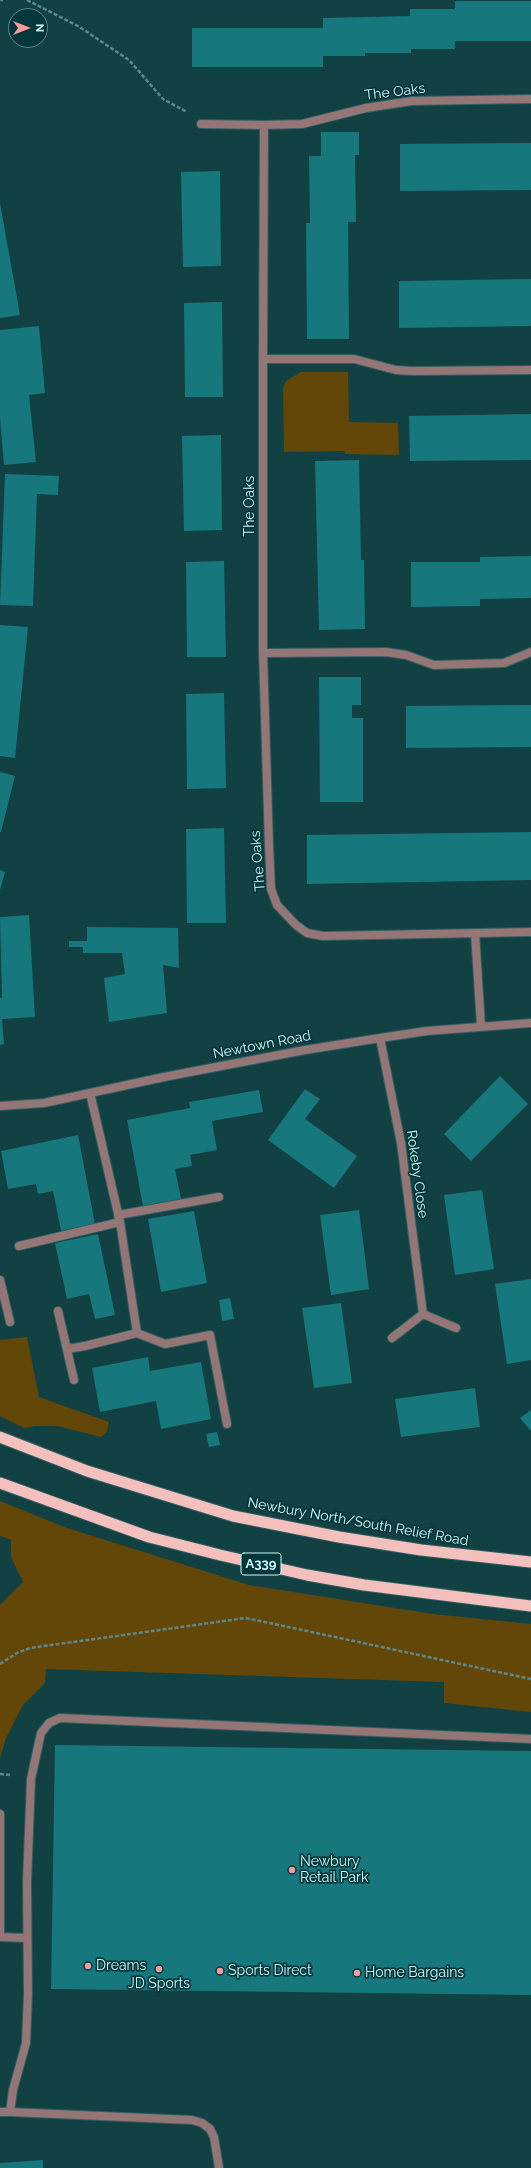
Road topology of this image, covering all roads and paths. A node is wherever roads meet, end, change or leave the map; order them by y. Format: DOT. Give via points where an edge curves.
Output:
graph roads {
  1 [pos="0,0"];
  2 [pos="3,0"];
  3 [pos="27,0"];
  4 [pos="531,100"];
  5 [pos="201,124"];
  6 [pos="264,125"];
  7 [pos="263,359"];
  8 [pos="531,370"];
  9 [pos="531,652"];
  10 [pos="263,653"];
  11 [pos="531,932"];
  12 [pos="475,933"];
  13 [pos="531,1023"];
  14 [pos="481,1026"];
  15 [pos="380,1038"];
  16 [pos="90,1093"];
  17 [pos="0,1106"];
  18 [pos="219,1198"];
  19 [pos="119,1218"];
  20 [pos="19,1246"];
  21 [pos="0,1280"];
  22 [pos="58,1311"];
  23 [pos="423,1314"];
  24 [pos="10,1322"];
  25 [pos="456,1328"];
  26 [pos="138,1333"];
  27 [pos="392,1338"];
  28 [pos="67,1349"];
  29 [pos="74,1380"];
  30 [pos="226,1424"];
  31 [pos="0,1437"];
  32 [pos="0,1483"];
  33 [pos="531,1562"];
  34 [pos="531,1606"];
  35 [pos="0,1664"];
  36 [pos="531,1679"];
  37 [pos="531,1739"];
  38 [pos="0,1814"];
  39 [pos="0,1827"];
  40 [pos="0,1937"];
  41 [pos="27,1938"];
  42 [pos="0,2112"];
  43 [pos="10,2112"];
  44 [pos="219,2168"];
  1 -- 2 [label="path"];
  3 -- 5 [label="path" via="78,26 129,60 163,99 188,112"];
  4 -- 6 [label="street, The Oaks" via="412,101 366,108 302,124"];
  5 -- 6 [label="street, The Oaks"];
  6 -- 7 [label="street, The Oaks"];
  7 -- 8 [label="street" via="354,359 396,370 412,371"];
  7 -- 10 [label="street, The Oaks"];
  9 -- 10 [label="street" via="504,663 441,664 386,652"];
  10 -- 12 [label="street, The Oaks" via="269,853 271,889 277,905 307,933 323,936"];
  11 -- 12 [label="street, The Oaks"];
  12 -- 14 [label="street"];
  13 -- 14 [label="street, Newtown Road"];
  14 -- 15 [label="street, Newtown Road"];
  15 -- 16 [label="street, Newtown Road" via="282,1054"];
  15 -- 23 [label="street, Rokeby Close" via="401,1143"];
  16 -- 17 [label="street, Newtown Road" via="44,1103"];
  16 -- 19 [label="street"];
  18 -- 19 [label="street"];
  19 -- 20 [label="street"];
  19 -- 26 [label="street"];
  21 -- 24 [label="street"];
  22 -- 28 [label="street"];
  23 -- 25 [label="street"];
  23 -- 27 [label="street"];
  26 -- 28 [label="street"];
  26 -- 30 [label="street" via="165,1344 210,1335"];
  28 -- 29 [label="street"];
  31 -- 33 [label="highway, Newbury North/South Relief Road" via="87,1471 233,1516 420,1550"];
  32 -- 34 [label="highway, A339" via="149,1537 228,1557 364,1585"];
  35 -- 36 [label="path" via="30,1648 246,1618"];
  37 -- 41 [label="street" via="60,1718 49,1723 41,1733 31,1779"];
  38 -- 39 [label="street"];
  39 -- 40 [label="street"];
  40 -- 41 [label="street"];
  41 -- 43 [label="street" via="26,2043 13,2090"];
  42 -- 43 [label="street"];
  43 -- 44 [label="street" via="192,2120 210,2128"];
}
